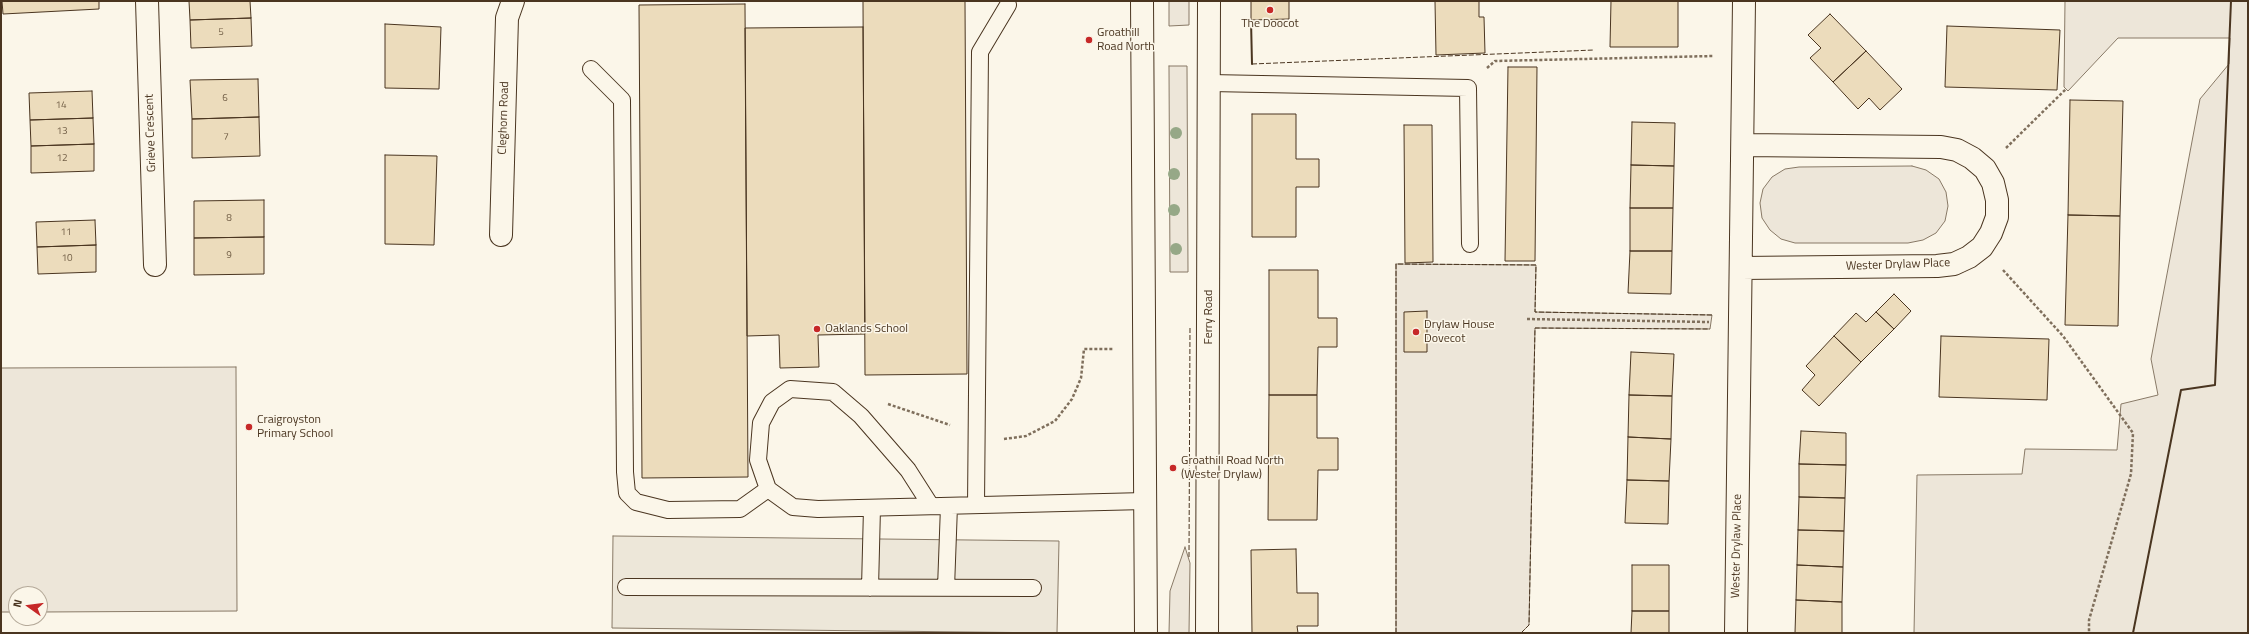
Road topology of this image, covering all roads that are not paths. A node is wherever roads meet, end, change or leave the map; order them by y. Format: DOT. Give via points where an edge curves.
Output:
graph roads {
  1 [pos="147,1"];
  2 [pos="513,1"];
  3 [pos="1142,1"];
  4 [pos="1209,1"];
  5 [pos="1744,1"];
  6 [pos="1008,5"];
  7 [pos="591,70"];
  8 [pos="1210,83"];
  9 [pos="1743,145"];
  10 [pos="501,235"];
  11 [pos="1470,244"];
  12 [pos="155,265"];
  13 [pos="1741,268"];
  14 [pos="768,489"];
  15 [pos="1145,501"];
  16 [pos="976,505"];
  17 [pos="932,506"];
  18 [pos="949,506"];
  19 [pos="872,508"];
  20 [pos="626,587"];
  21 [pos="870,588"];
  22 [pos="946,588"];
  23 [pos="1033,588"];
  24 [pos="1146,633"];
  25 [pos="1207,633"];
  26 [pos="1736,633"];
  1 -- 12 [label="street, Grieve Crescent"];
  2 -- 10 [label="street, Cleghorn Road" via="507,18"];
  3 -- 15 [label="street"];
  4 -- 8 [label="street, Ferry Road"];
  5 -- 9 [label="street, Wester Drylaw Place"];
  6 -- 16 [label="lane" via="980,52"];
  7 -- 14 [label="lane" via="622,100 627,493 636,502 668,510 740,509"];
  8 -- 11 [label="lane" via="1468,88"];
  8 -- 25 [label="street, Ferry Road"];
  9 -- 13 [label="street, Wester Drylaw Place"];
  9 -- 13 [label="street, Wester Drylaw Place" via="1941,147 1957,150 1985,169 1996,194 1997,216 1992,232 1982,246 1969,257 1937,266"];
  13 -- 26 [label="street, Wester Drylaw Place"];
  14 -- 17 [label="lane" via="758,460 761,423 772,402 790,389 819,390 833,392 861,416 908,470"];
  14 -- 19 [label="lane" via="793,507"];
  15 -- 16 [label="lane"];
  15 -- 24 [label="street"];
  16 -- 18 [label="lane"];
  17 -- 18 [label="lane"];
  17 -- 19 [label="lane"];
  18 -- 22 [label="lane"];
  19 -- 21 [label="lane"];
  20 -- 21 [label="lane"];
  21 -- 22 [label="lane"];
  22 -- 23 [label="lane"];
}
